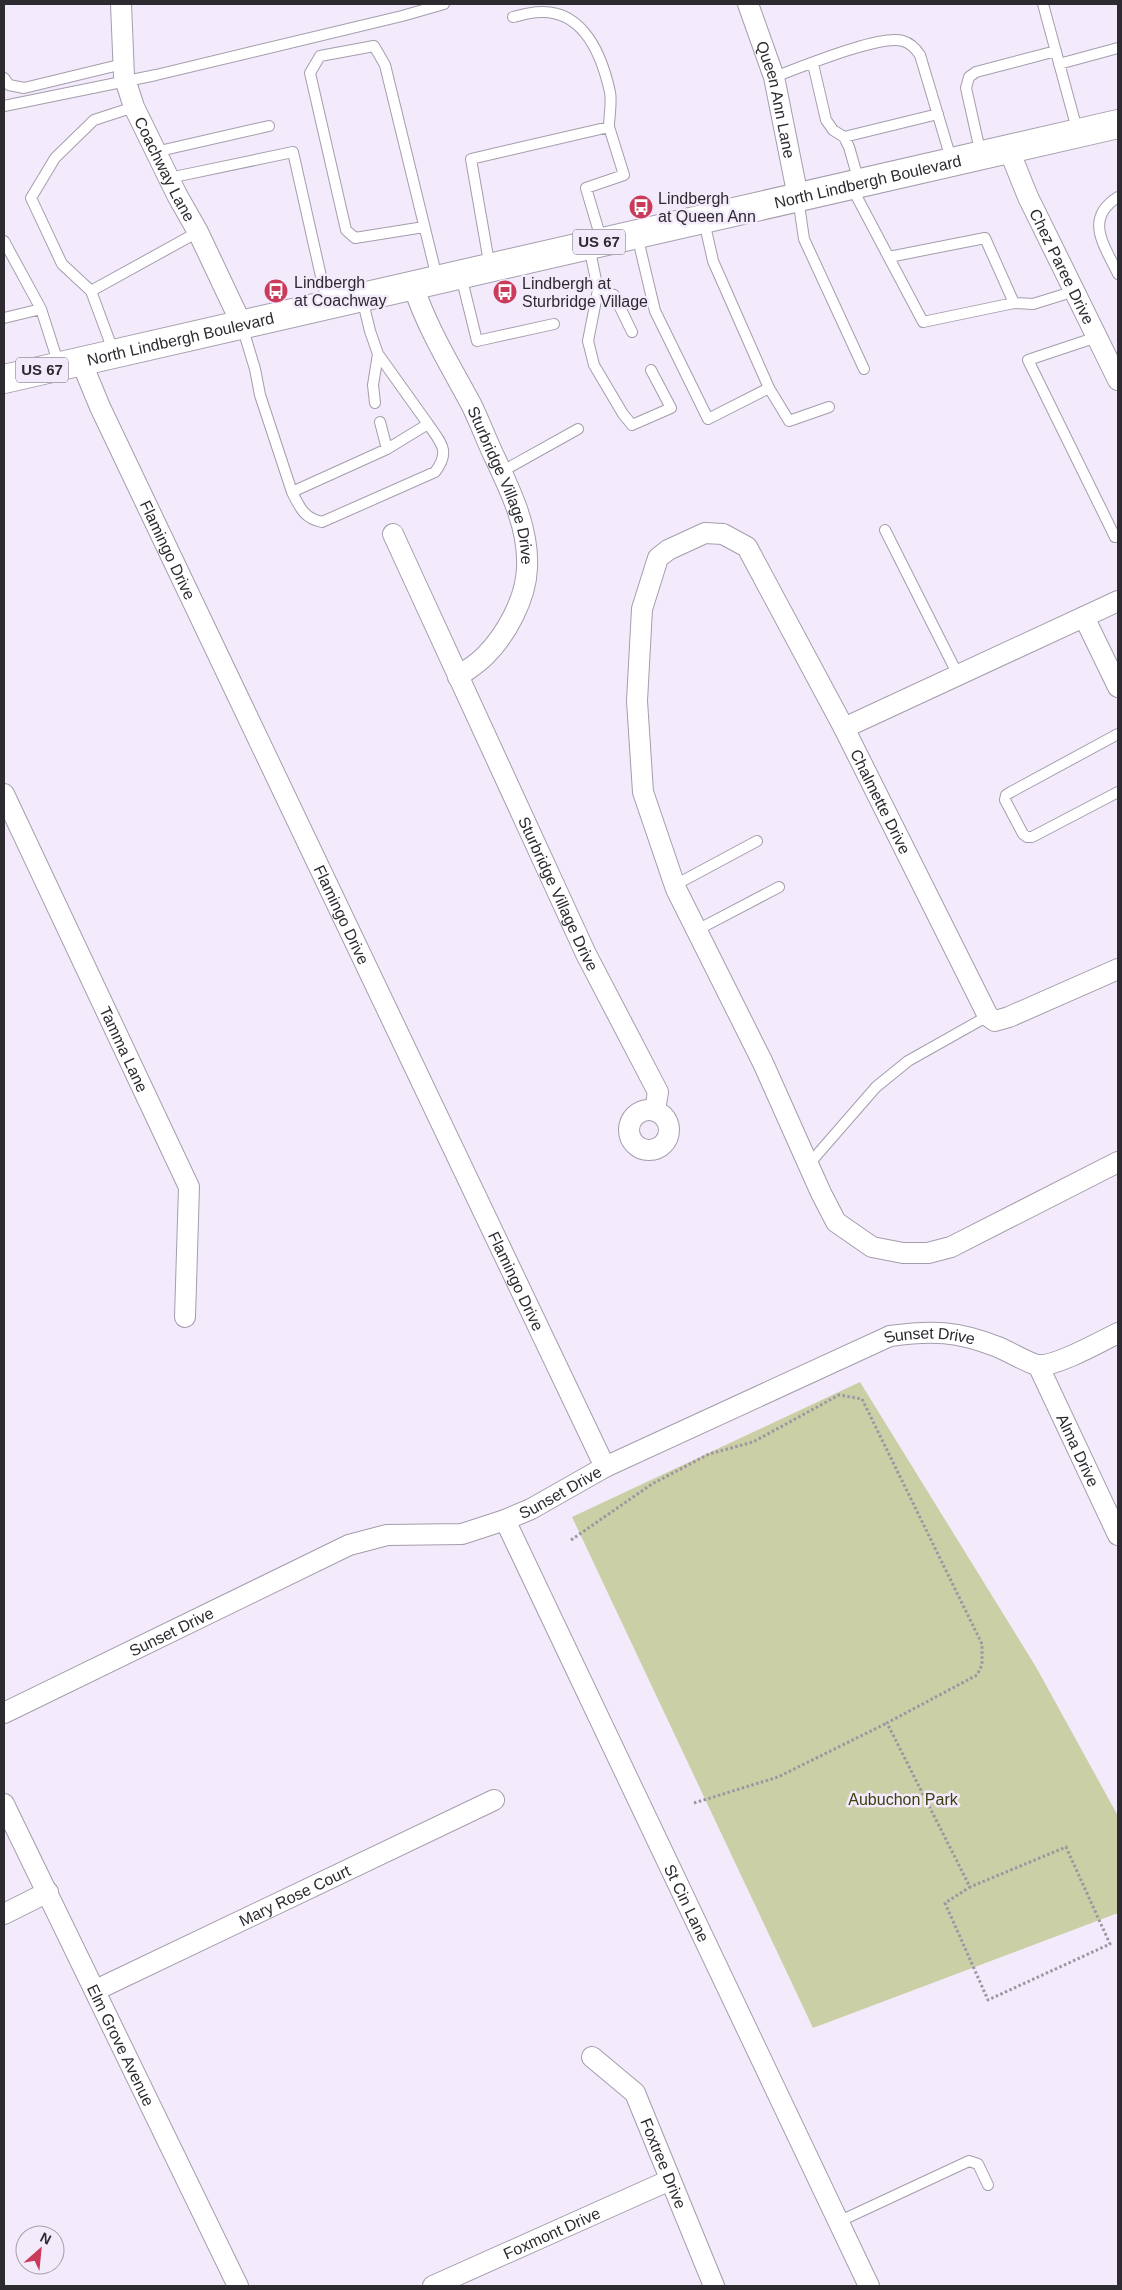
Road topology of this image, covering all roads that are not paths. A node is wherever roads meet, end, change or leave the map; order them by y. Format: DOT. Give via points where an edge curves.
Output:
graph roads {
  1 [pos="121,4"];
  2 [pos="444,4"];
  3 [pos="748,4"];
  4 [pos="1043,4"];
  5 [pos="513,17"];
  6 [pos="1118,48"];
  7 [pos="1056,52"];
  8 [pos="814,64"];
  9 [pos="1059,64"];
  10 [pos="124,72"];
  11 [pos="774,77"];
  12 [pos="4,78"];
  13 [pos="4,106"];
  14 [pos="134,107"];
  15 [pos="938,114"];
  16 [pos="1118,124"];
  17 [pos="269,126"];
  18 [pos="608,128"];
  19 [pos="1079,134"];
  20 [pos="844,138"];
  21 [pos="1009,150"];
  22 [pos="156,152"];
  23 [pos="981,156"];
  24 [pos="952,163"];
  25 [pos="169,178"];
  26 [pos="855,184"];
  27 [pos="798,197"];
  28 [pos="1118,198"];
  29 [pos="704,219"];
  30 [pos="424,227"];
  31 [pos="198,232"];
  32 [pos="637,234"];
  33 [pos="4,241"];
  34 [pos="595,243"];
  35 [pos="889,257"];
  36 [pos="490,269"];
  37 [pos="1118,274"];
  38 [pos="437,280"];
  39 [pos="598,290"];
  40 [pos="90,291"];
  41 [pos="1075,291"];
  42 [pos="362,298"];
  43 [pos="1014,303"];
  44 [pos="327,306"];
  45 [pos="41,309"];
  46 [pos="4,318"];
  47 [pos="554,324"];
  48 [pos="242,325"];
  49 [pos="632,332"];
  50 [pos="1097,337"];
  51 [pos="114,354"];
  52 [pos="378,354"];
  53 [pos="70,364"];
  54 [pos="864,369"];
  55 [pos="651,370"];
  56 [pos="4,379"];
  57 [pos="1118,380"];
  58 [pos="770,388"];
  59 [pos="376,403"];
  60 [pos="829,407"];
  61 [pos="380,422"];
  62 [pos="428,424"];
  63 [pos="578,429"];
  64 [pos="387,449"];
  65 [pos="501,472"];
  66 [pos="292,492"];
  67 [pos="885,530"];
  68 [pos="393,534"];
  69 [pos="1118,536"];
  70 [pos="1118,601"];
  71 [pos="1084,617"];
  72 [pos="958,675"];
  73 [pos="458,677"];
  74 [pos="1118,687"];
  75 [pos="844,728"];
  76 [pos="1118,734"];
  77 [pos="1118,792"];
  78 [pos="4,794"];
  79 [pos="757,841"];
  80 [pos="675,885"];
  81 [pos="779,887"];
  82 [pos="697,930"];
  83 [pos="1118,969"];
  84 [pos="988,1016"];
  85 [pos="655,1110"];
  86 [pos="1118,1162"];
  87 [pos="809,1164"];
  88 [pos="185,1317"];
  89 [pos="1118,1333"];
  90 [pos="1038,1365"];
  91 [pos="605,1467"];
  92 [pos="505,1520"];
  93 [pos="1118,1535"];
  94 [pos="4,1713"];
  95 [pos="494,1800"];
  96 [pos="4,1804"];
  97 [pos="48,1892"];
  98 [pos="4,1914"];
  99 [pos="96,1990"];
  100 [pos="592,2056"];
  101 [pos="670,2180"];
  102 [pos="988,2185"];
  103 [pos="838,2222"];
  104 [pos="238,2286"];
  105 [pos="433,2286"];
  106 [pos="714,2286"];
  107 [pos="869,2286"];
  1 -- 10 [label="street, Coachway Lane"];
  2 -- 10 [label="lane" via="402,16"];
  3 -- 11 [label="street, Queen Ann Lane"];
  4 -- 7 [label="lane"];
  5 -- 18 [label="lane" via="541,12 563,15 582,26 597,50 610,94"];
  6 -- 9 [label="lane"];
  7 -- 9 [label="lane"];
  7 -- 23 [label="lane" via="976,72 969,77 966,88"];
  8 -- 11 [label="lane"];
  8 -- 15 [label="lane" via="881,40 903,41 920,55"];
  8 -- 20 [label="lane" via="826,120"];
  9 -- 19 [label="lane"];
  10 -- 12 [label="lane" via="24,88 9,85"];
  10 -- 13 [label="lane"];
  10 -- 14 [label="street, Coachway Lane"];
  11 -- 27 [label="street, Queen Ann Lane"];
  14 -- 22 [label="street, Coachway Lane"];
  14 -- 40 [label="lane" via="94,120 55,158 31,198 62,264"];
  15 -- 20 [label="lane"];
  15 -- 24 [label="lane"];
  16 -- 19 [label="main road, North Lindbergh Boulevard / US 67"];
  17 -- 22 [label="lane"];
  18 -- 34 [label="lane" via="624,175 586,188"];
  18 -- 36 [label="lane" via="471,159"];
  19 -- 21 [label="main road, North Lindbergh Boulevard / US 67"];
  20 -- 26 [label="lane"];
  21 -- 23 [label="main road, North Lindbergh Boulevard / US 67"];
  21 -- 41 [label="street, Chez Paree Drive" via="1028,197"];
  22 -- 25 [label="street, Coachway Lane"];
  23 -- 24 [label="main road, North Lindbergh Boulevard / US 67"];
  24 -- 26 [label="main road, North Lindbergh Boulevard / US 67"];
  25 -- 31 [label="street, Coachway Lane"];
  25 -- 44 [label="lane" via="293,152"];
  26 -- 27 [label="main road, North Lindbergh Boulevard / US 67"];
  26 -- 35 [label="lane"];
  27 -- 29 [label="main road, North Lindbergh Boulevard / US 67"];
  27 -- 54 [label="lane" via="804,239"];
  28 -- 37 [label="lane" via="1099,218 1098,231"];
  29 -- 32 [label="main road, North Lindbergh Boulevard / US 67"];
  29 -- 58 [label="lane" via="713,261"];
  30 -- 30 [label="lane" via="385,65 374,46 320,56 310,73 346,230 360,238"];
  30 -- 38 [label="lane"];
  31 -- 40 [label="lane"];
  31 -- 48 [label="street, Coachway Lane"];
  32 -- 34 [label="main road, North Lindbergh Boulevard / US 67"];
  32 -- 58 [label="lane" via="654,311 708,419"];
  33 -- 45 [label="lane"];
  34 -- 36 [label="main road, North Lindbergh Boulevard / US 67"];
  34 -- 39 [label="lane"];
  35 -- 43 [label="lane" via="923,322"];
  35 -- 43 [label="lane" via="985,238"];
  36 -- 38 [label="main road, North Lindbergh Boulevard / US 67"];
  38 -- 42 [label="main road, North Lindbergh Boulevard / US 67"];
  38 -- 47 [label="lane" via="477,341"];
  38 -- 65 [label="street, Sturbridge Village Drive" via="422,314 472,407"];
  39 -- 49 [label="lane" via="614,295"];
  39 -- 55 [label="lane" via="588,341 594,365 632,425 670,408"];
  40 -- 51 [label="lane"];
  41 -- 43 [label="lane" via="1033,304"];
  41 -- 50 [label="street, Chez Paree Drive"];
  42 -- 44 [label="main road, North Lindbergh Boulevard / US 67"];
  42 -- 52 [label="lane"];
  44 -- 48 [label="main road, North Lindbergh Boulevard / US 67"];
  45 -- 46 [label="lane"];
  45 -- 53 [label="lane"];
  48 -- 51 [label="main road, North Lindbergh Boulevard / US 67"];
  48 -- 66 [label="lane" via="260,395"];
  50 -- 57 [label="street, Chez Paree Drive"];
  50 -- 69 [label="lane" via="1028,360 1115,537"];
  51 -- 53 [label="main road, North Lindbergh Boulevard / US 67"];
  52 -- 59 [label="lane" via="373,385"];
  52 -- 62 [label="lane"];
  53 -- 56 [label="main road, North Lindbergh Boulevard / US 67"];
  53 -- 91 [label="street, Flamingo Drive" via="104,416"];
  58 -- 60 [label="lane" via="789,421"];
  61 -- 64 [label="lane"];
  62 -- 64 [label="lane"];
  62 -- 66 [label="lane" via="444,446 443,461 435,472 322,522 311,520 301,511"];
  63 -- 65 [label="lane"];
  64 -- 66 [label="lane"];
  65 -- 73 [label="street, Sturbridge Village Drive" via="520,515 526,545 526,577 522,593 500,638 484,657"];
  67 -- 72 [label="lane"];
  68 -- 73 [label="street, Sturbridge Village Drive"];
  70 -- 71 [label="street, Chalmette Drive"];
  71 -- 72 [label="street, Chalmette Drive"];
  71 -- 74 [label="street"];
  72 -- 75 [label="street, Chalmette Drive"];
  73 -- 85 [label="street, Sturbridge Village Drive" via="586,954 658,1092"];
  75 -- 80 [label="street" via="747,547 723,534 705,532 658,558 642,609 637,701 643,792"];
  75 -- 84 [label="street, Chalmette Drive"];
  76 -- 77 [label="lane" via="1011,792 1005,800 1023,834 1032,837"];
  78 -- 88 [label="street, Tamma Lane" via="189,1187"];
  79 -- 80 [label="lane"];
  80 -- 82 [label="street"];
  81 -- 82 [label="lane"];
  82 -- 87 [label="street"];
  83 -- 84 [label="street" via="1009,1017 995,1021"];
  84 -- 87 [label="lane" via="908,1061 876,1087"];
  86 -- 87 [label="street" via="951,1247 928,1253 903,1253 872,1246 836,1222"];
  89 -- 90 [label="street" via="1063,1360"];
  90 -- 91 [label="street, Sunset Drive" via="994,1345 946,1332 890,1336"];
  90 -- 93 [label="street, Alma Drive"];
  91 -- 92 [label="street, Sunset Drive"];
  92 -- 94 [label="street, Sunset Drive" via="462,1534 387,1534 349,1545"];
  92 -- 103 [label="street, St Cin Lane"];
  95 -- 99 [label="street, Mary Rose Court"];
  96 -- 97 [label="street, Elm Grove Avenue"];
  97 -- 98 [label="street"];
  97 -- 99 [label="street, Elm Grove Avenue"];
  99 -- 104 [label="street, Elm Grove Avenue"];
  100 -- 101 [label="street, Foxtree Drive" via="636,2093"];
  101 -- 105 [label="street, Foxmont Drive"];
  101 -- 106 [label="street, Foxtree Drive"];
  102 -- 103 [label="lane" via="978,2164 969,2161"];
  103 -- 107 [label="street, St Cin Lane"];
}
